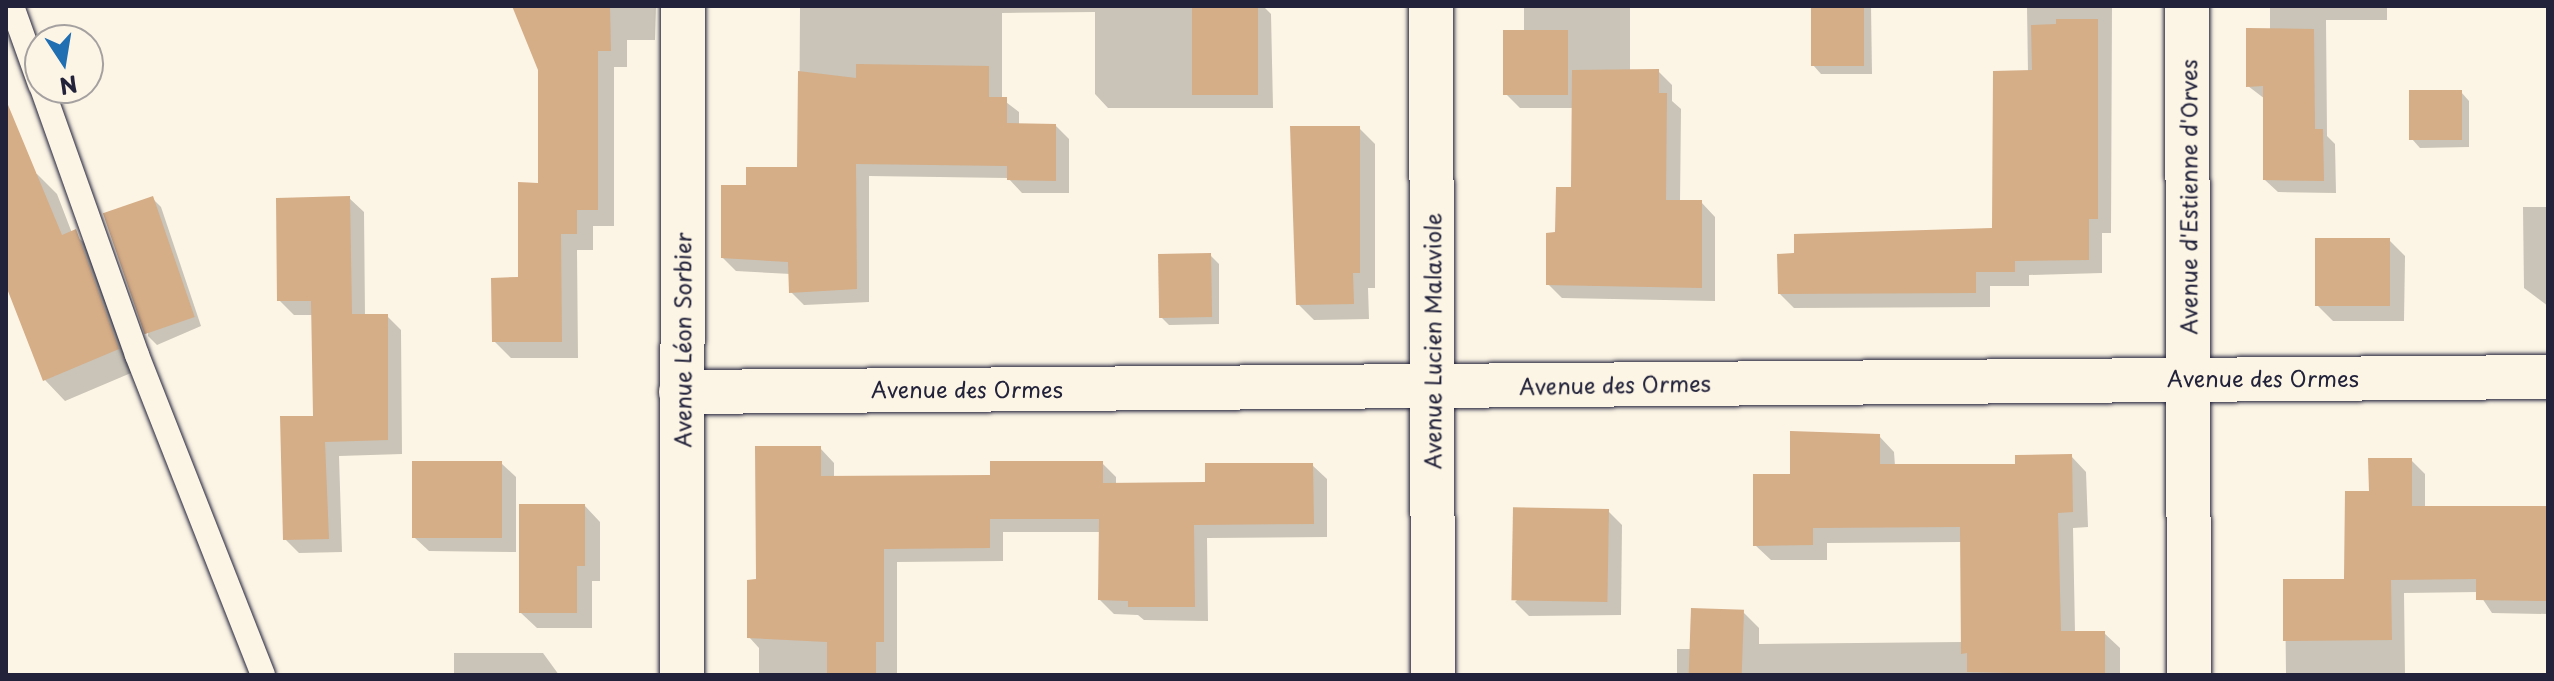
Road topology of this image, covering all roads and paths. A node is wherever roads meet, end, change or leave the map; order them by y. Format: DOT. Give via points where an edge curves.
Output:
graph roads {
  1 [pos="12,6"];
  2 [pos="683,6"];
  3 [pos="1431,6"];
  4 [pos="2187,6"];
  5 [pos="24,39"];
  6 [pos="47,104"];
  7 [pos="2548,377"];
  8 [pos="2189,379"];
  9 [pos="1432,385"];
  10 [pos="681,392"];
  11 [pos="263,675"];
  12 [pos="682,675"];
  13 [pos="1433,675"];
  14 [pos="2189,675"];
  1 -- 5 [label="lane"];
  2 -- 10 [label="street, Avenue Léon Sorbier"];
  3 -- 9 [label="street, Avenue Lucien Malaviole"];
  4 -- 8 [label="street, Avenue d'Estienne d'Orves"];
  6 -- 11 [label="lane" via="137,355"];
  7 -- 8 [label="street, Avenue des Ormes"];
  8 -- 9 [label="street, Avenue des Ormes"];
  8 -- 14 [label="street, Avenue d'Estienne d'Orves"];
  9 -- 10 [label="street, Avenue des Ormes"];
  9 -- 13 [label="street, Avenue Lucien Malaviole"];
  10 -- 12 [label="street, Avenue Léon Sorbier"];
}
